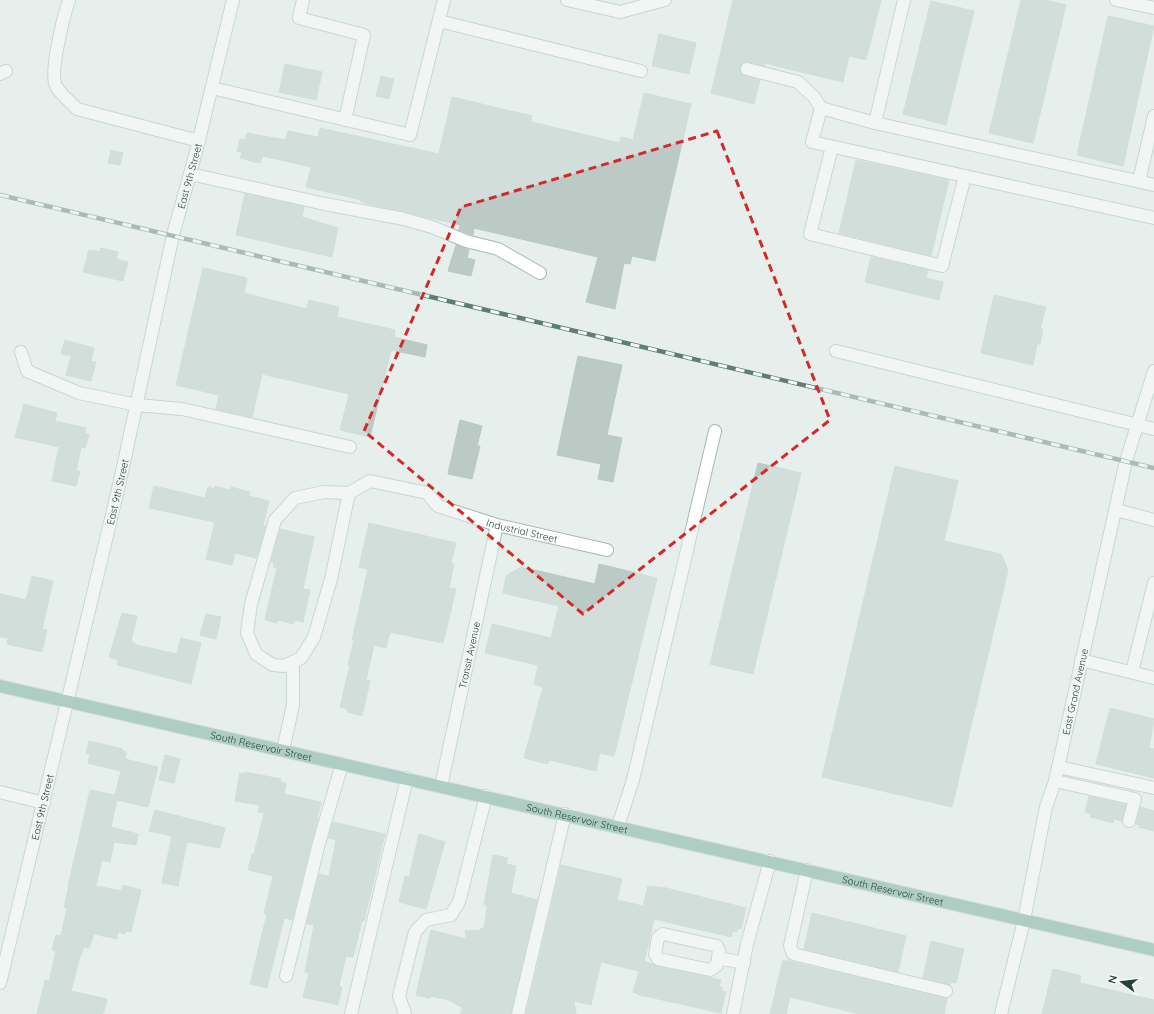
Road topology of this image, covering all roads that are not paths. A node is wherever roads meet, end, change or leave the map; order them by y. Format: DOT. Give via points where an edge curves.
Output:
graph roads {
  1 [pos="69,0"];
  2 [pos="233,0"];
  3 [pos="303,0"];
  4 [pos="444,0"];
  5 [pos="567,0"];
  6 [pos="665,0"];
  7 [pos="904,0"];
  8 [pos="1116,0"];
  9 [pos="1154,8"];
  10 [pos="439,21"];
  11 [pos="747,70"];
  12 [pos="641,71"];
  13 [pos="212,88"];
  14 [pos="821,108"];
  15 [pos="1154,116"];
  16 [pos="345,120"];
  17 [pos="875,123"];
  18 [pos="199,140"];
  19 [pos="832,147"];
  20 [pos="190,174"];
  21 [pos="965,176"];
  22 [pos="1139,181"];
  23 [pos="1154,185"];
  24 [pos="1154,218"];
  25 [pos="540,273"];
  26 [pos="836,351"];
  27 [pos="21,352"];
  28 [pos="1154,371"];
  29 [pos="137,405"];
  30 [pos="1138,426"];
  31 [pos="1154,429"];
  32 [pos="715,431"];
  33 [pos="350,447"];
  34 [pos="349,493"];
  35 [pos="1116,510"];
  36 [pos="1154,520"];
  37 [pos="497,525"];
  38 [pos="607,550"];
  39 [pos="1154,583"];
  40 [pos="1081,660"];
  41 [pos="293,662"];
  42 [pos="1132,672"];
  43 [pos="1154,678"];
  44 [pos="0,686"];
  45 [pos="68,702"];
  46 [pos="283,750"];
  47 [pos="342,764"];
  48 [pos="1058,767"];
  49 [pos="407,778"];
  50 [pos="1055,781"];
  51 [pos="441,786"];
  52 [pos="1154,788"];
  53 [pos="0,792"];
  54 [pos="486,796"];
  55 [pos="44,803"];
  56 [pos="565,814"];
  57 [pos="1129,821"];
  58 [pos="618,826"];
  59 [pos="770,861"];
  60 [pos="807,870"];
  61 [pos="1024,920"];
  62 [pos="1154,950"];
  63 [pos="718,958"];
  64 [pos="744,963"];
  65 [pos="286,976"];
  66 [pos="0,983"];
  67 [pos="946,991"];
  68 [pos="351,1014"];
  69 [pos="405,1014"];
  70 [pos="518,1014"];
  71 [pos="732,1014"];
  72 [pos="1001,1014"];
  1 -- 18 [label="street" via="53,70 55,85 77,109"];
  2 -- 13 [label="street, East 9th Street"];
  3 -- 16 [label="street" via="299,18 364,35"];
  4 -- 10 [label="street"];
  5 -- 6 [label="street" via="620,12"];
  7 -- 17 [label="street"];
  8 -- 9 [label="street"];
  10 -- 12 [label="street"];
  10 -- 16 [label="street" via="410,135"];
  11 -- 14 [label="street" via="798,82 814,97"];
  13 -- 16 [label="street"];
  13 -- 18 [label="street, East 9th Street"];
  14 -- 17 [label="street"];
  14 -- 19 [label="street" via="812,142"];
  15 -- 22 [label="street"];
  17 -- 22 [label="street"];
  18 -- 20 [label="street, East 9th Street"];
  19 -- 21 [label="street"];
  19 -- 21 [label="street" via="810,234 942,266"];
  20 -- 25 [label="street" via="425,225 466,241 498,249"];
  20 -- 29 [label="street, East 9th Street" via="173,236"];
  21 -- 24 [label="street"];
  22 -- 23 [label="street"];
  26 -- 30 [label="street"];
  27 -- 29 [label="street" via="27,371 79,393"];
  28 -- 30 [label="street, East Grand Avenue"];
  29 -- 33 [label="street" via="182,409"];
  29 -- 45 [label="street, East 9th Street"];
  30 -- 31 [label="street"];
  30 -- 35 [label="street, East Grand Avenue" via="1126,461"];
  32 -- 58 [label="street" via="633,780"];
  34 -- 37 [label="street, Industrial Street" via="370,481 427,493 438,506"];
  34 -- 41 [label="street" via="331,579 314,637 301,658"];
  34 -- 41 [label="street" via="324,492 294,498 275,520 251,604 247,633 256,654 273,665 284,666"];
  35 -- 36 [label="street"];
  35 -- 40 [label="street, East Grand Avenue"];
  37 -- 38 [label="street, Industrial Street"];
  37 -- 51 [label="street, Transit Avenue"];
  39 -- 42 [label="street"];
  40 -- 42 [label="street"];
  40 -- 48 [label="street, East Grand Avenue"];
  41 -- 46 [label="street" via="293,705"];
  42 -- 43 [label="street"];
  44 -- 45 [label="main road, South Reservoir Street"];
  45 -- 46 [label="main road, South Reservoir Street"];
  45 -- 55 [label="street, East 9th Street"];
  46 -- 47 [label="main road, South Reservoir Street"];
  47 -- 49 [label="main road, South Reservoir Street"];
  47 -- 65 [label="street" via="319,843"];
  48 -- 50 [label="street, East Grand Avenue"];
  48 -- 52 [label="street"];
  49 -- 51 [label="main road, South Reservoir Street"];
  49 -- 68 [label="street"];
  50 -- 57 [label="street" via="1135,799"];
  50 -- 61 [label="street, East Grand Avenue" via="1046,807"];
  51 -- 54 [label="main road, South Reservoir Street"];
  53 -- 55 [label="street"];
  54 -- 56 [label="main road, South Reservoir Street"];
  54 -- 69 [label="street" via="459,902 451,915 426,920 415,932 399,996"];
  55 -- 66 [label="street, East 9th Street"];
  56 -- 58 [label="main road, South Reservoir Street"];
  56 -- 70 [label="street"];
  58 -- 59 [label="main road, South Reservoir Street"];
  59 -- 60 [label="main road, South Reservoir Street"];
  59 -- 64 [label="street"];
  60 -- 61 [label="main road, South Reservoir Street"];
  60 -- 67 [label="street" via="790,946 793,954"];
  61 -- 62 [label="main road, South Reservoir Street"];
  61 -- 72 [label="street, East Grand Avenue"];
  63 -- 63 [label="street" via="717,965 710,970 663,960 655,954 658,938 663,934 717,946 720,950"];
  63 -- 64 [label="street"];
  64 -- 71 [label="street"];
}
